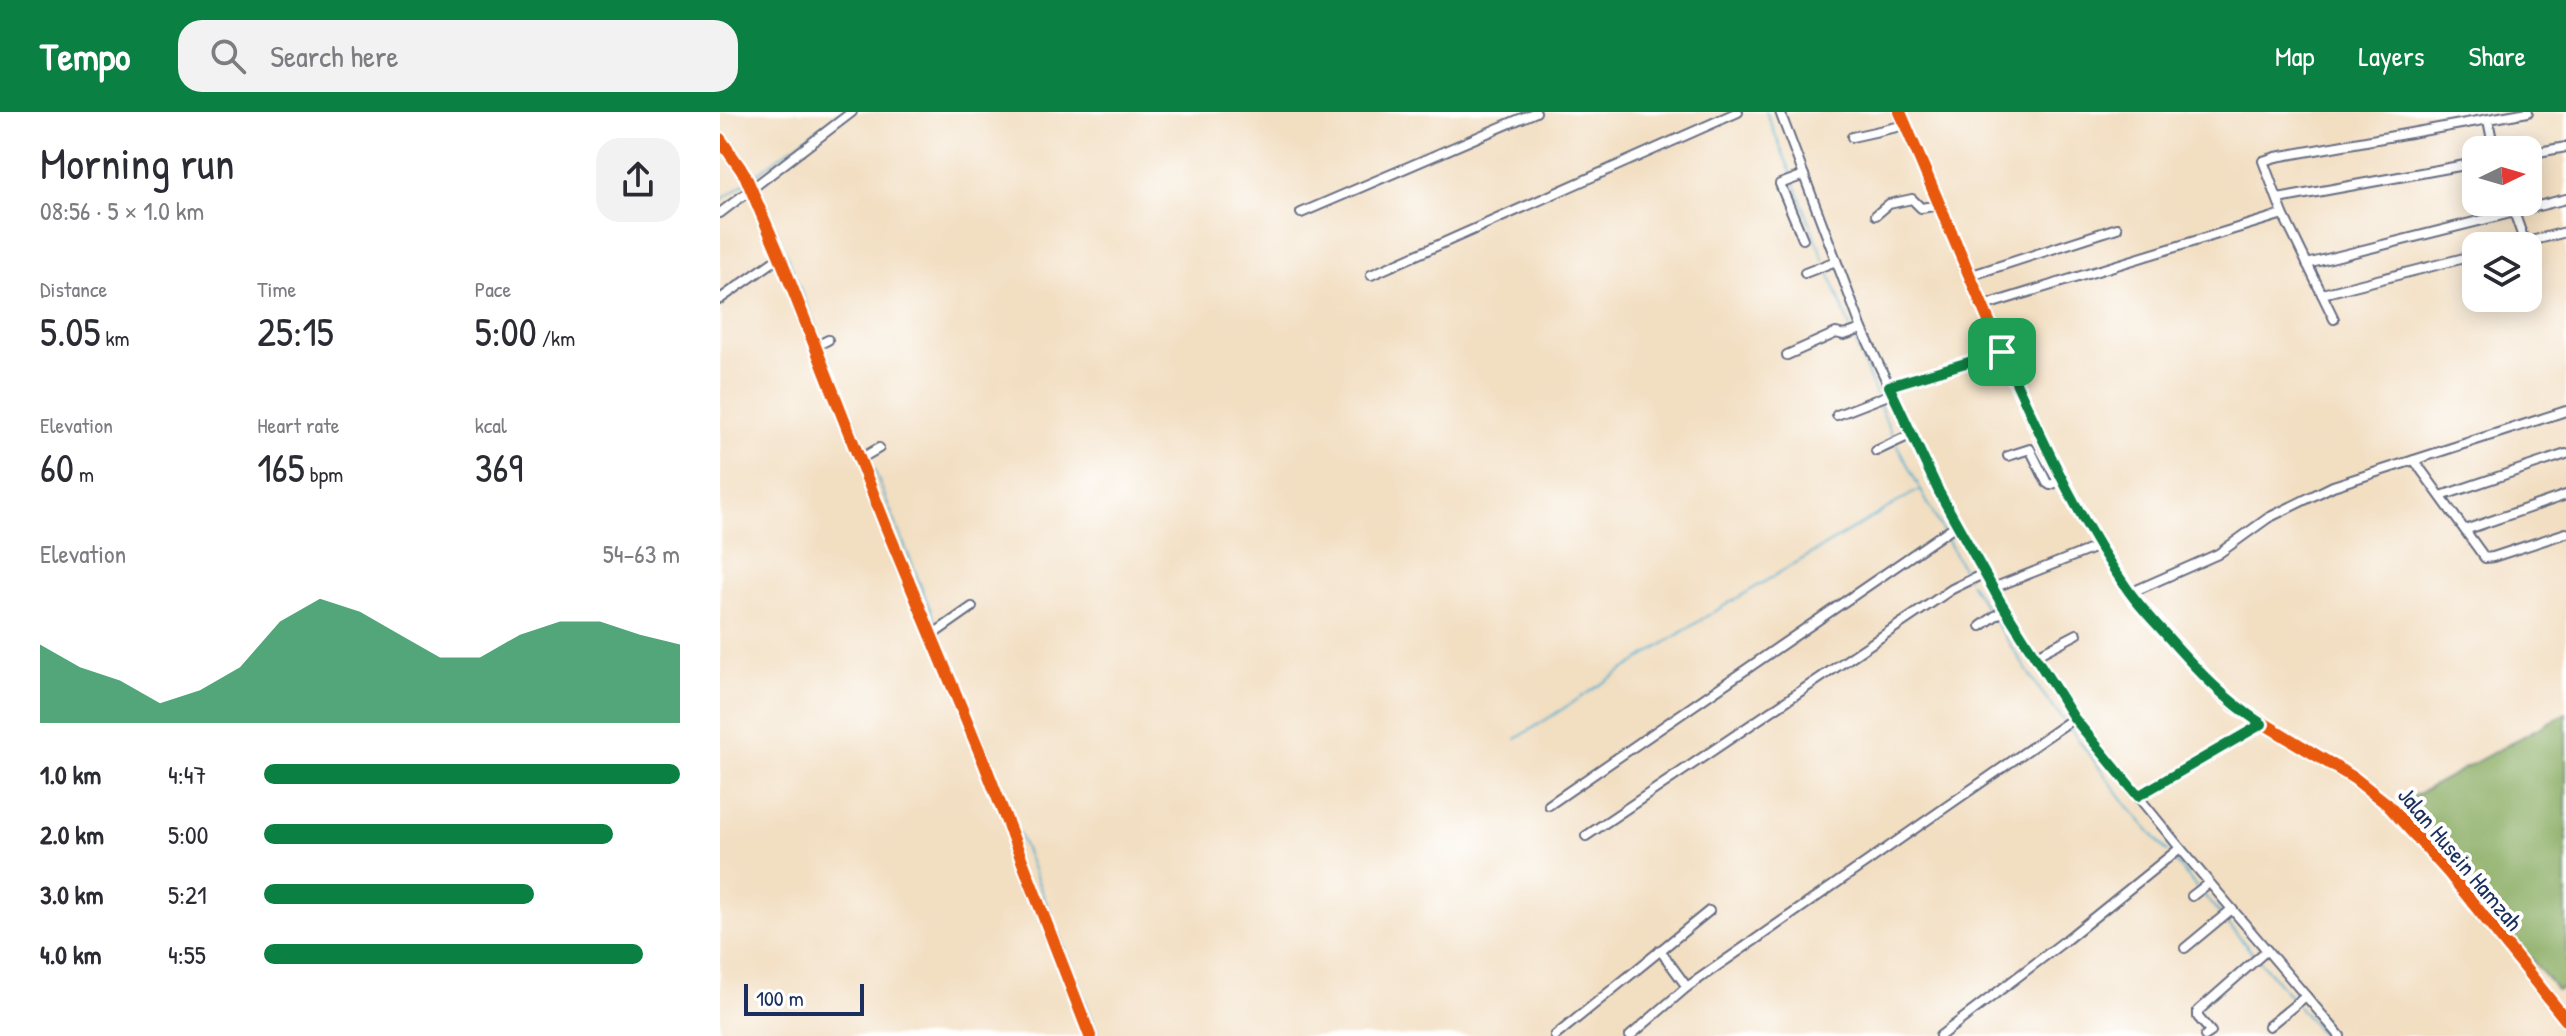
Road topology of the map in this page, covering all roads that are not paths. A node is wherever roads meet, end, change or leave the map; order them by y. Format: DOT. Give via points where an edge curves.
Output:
graph roads {
  1 [pos="852,112"];
  2 [pos="1536,112"];
  3 [pos="1738,112"];
  4 [pos="1780,112"];
  5 [pos="1900,112"];
  6 [pos="2528,112"];
  7 [pos="2488,120"];
  8 [pos="1906,125"];
  9 [pos="2491,136"];
  10 [pos="1852,137"];
  11 [pos="720,139"];
  12 [pos="2566,147"];
  13 [pos="2542,151"];
  14 [pos="2462,166"];
  15 [pos="1802,176"];
  16 [pos="754,185"];
  17 [pos="2278,199"];
  18 [pos="2566,199"];
  19 [pos="1940,205"];
  20 [pos="2542,205"];
  21 [pos="720,213"];
  22 [pos="1301,213"];
  23 [pos="2283,214"];
  24 [pos="1876,215"];
  25 [pos="2498,216"];
  26 [pos="2117,228"];
  27 [pos="2566,232"];
  28 [pos="2542,238"];
  29 [pos="1803,239"];
  30 [pos="780,257"];
  31 [pos="2462,259"];
  32 [pos="1834,262"];
  33 [pos="2307,264"];
  34 [pos="1805,273"];
  35 [pos="1371,275"];
  36 [pos="1969,276"];
  37 [pos="2322,294"];
  38 [pos="720,299"];
  39 [pos="1983,306"];
  40 [pos="2334,319"];
  41 [pos="1859,330"];
  42 [pos="2002,352"];
  43 [pos="1787,355"];
  44 [pos="1889,392"];
  45 [pos="2566,411"];
  46 [pos="1837,415"];
  47 [pos="1908,436"];
  48 [pos="876,450"];
  49 [pos="1876,451"];
  50 [pos="2566,454"];
  51 [pos="2008,456"];
  52 [pos="862,458"];
  53 [pos="2414,460"];
  54 [pos="2062,480"];
  55 [pos="2566,495"];
  56 [pos="2441,496"];
  57 [pos="1955,526"];
  58 [pos="2465,530"];
  59 [pos="2566,533"];
  60 [pos="2099,546"];
  61 [pos="1983,574"];
  62 [pos="1993,588"];
  63 [pos="2130,593"];
  64 [pos="972,607"];
  65 [pos="2005,610"];
  66 [pos="1981,626"];
  67 [pos="938,631"];
  68 [pos="2077,634"];
  69 [pos="2035,656"];
  70 [pos="2074,718"];
  71 [pos="2262,724"];
  72 [pos="2138,796"];
  73 [pos="1549,805"];
  74 [pos="1586,836"];
  75 [pos="2180,849"];
  76 [pos="2207,884"];
  77 [pos="2192,896"];
  78 [pos="2230,910"];
  79 [pos="1709,911"];
  80 [pos="2185,948"];
  81 [pos="1660,950"];
  82 [pos="2265,952"];
  83 [pos="1687,987"];
  84 [pos="2304,998"];
  85 [pos="2566,1020"];
  86 [pos="2269,1026"];
  87 [pos="2210,1035"];
  88 [pos="1090,1036"];
  89 [pos="1555,1036"];
  90 [pos="1630,1036"];
  91 [pos="1940,1036"];
  92 [pos="2340,1036"];
  1 -- 16 [label="street"];
  2 -- 22 [label="street"];
  3 -- 35 [label="street"];
  4 -- 15 [label="street"];
  5 -- 8 [label="street, Jalan Husein Hamzah"];
  6 -- 7 [label="street"];
  7 -- 9 [label="street"];
  7 -- 17 [label="street" via="2263,161"];
  8 -- 10 [label="street"];
  8 -- 19 [label="street, Jalan Husein Hamzah"];
  11 -- 16 [label="street"];
  12 -- 13 [label="street"];
  14 -- 17 [label="street"];
  15 -- 29 [label="street" via="1780,184"];
  15 -- 32 [label="street"];
  16 -- 21 [label="street"];
  16 -- 30 [label="street"];
  17 -- 23 [label="street"];
  18 -- 20 [label="street"];
  19 -- 24 [label="street" via="1921,208 1912,199 1889,204"];
  19 -- 36 [label="street, Jalan Husein Hamzah"];
  23 -- 33 [label="street"];
  23 -- 39 [label="street"];
  25 -- 33 [label="street"];
  26 -- 36 [label="street"];
  27 -- 28 [label="street"];
  30 -- 38 [label="street"];
  30 -- 52 [label="street"];
  31 -- 37 [label="street"];
  32 -- 34 [label="street"];
  32 -- 41 [label="street"];
  33 -- 37 [label="street"];
  36 -- 39 [label="street, Jalan Husein Hamzah"];
  37 -- 40 [label="street"];
  39 -- 42 [label="street, Jalan Husein Hamzah"];
  41 -- 43 [label="street" via="1836,333"];
  41 -- 44 [label="street"];
  42 -- 44 [label="street"];
  42 -- 54 [label="street, Jalan Husein Hamzah"];
  44 -- 46 [label="street"];
  44 -- 47 [label="street"];
  45 -- 53 [label="street"];
  47 -- 49 [label="street"];
  47 -- 57 [label="street"];
  48 -- 52 [label="street"];
  50 -- 56 [label="street"];
  51 -- 54 [label="street" via="2030,449 2047,483"];
  52 -- 67 [label="street"];
  53 -- 56 [label="street"];
  53 -- 63 [label="street" via="2333,486 2268,518 2218,554"];
  54 -- 60 [label="street, Jalan Husein Hamzah"];
  55 -- 58 [label="street"];
  56 -- 58 [label="street"];
  57 -- 61 [label="street"];
  57 -- 73 [label="street"];
  58 -- 59 [label="street" via="2485,558"];
  60 -- 62 [label="street"];
  60 -- 63 [label="street, Jalan Husein Hamzah"];
  61 -- 62 [label="street"];
  61 -- 74 [label="street" via="1963,582"];
  62 -- 65 [label="street"];
  63 -- 71 [label="street, Jalan Husein Hamzah" via="2209,682"];
  64 -- 67 [label="street"];
  65 -- 66 [label="street"];
  65 -- 69 [label="street"];
  67 -- 88 [label="street"];
  68 -- 69 [label="street"];
  69 -- 70 [label="street"];
  70 -- 72 [label="street"];
  70 -- 83 [label="street"];
  71 -- 72 [label="street"];
  71 -- 85 [label="street, Jalan Husein Hamzah" via="2354,778 2387,804"];
  72 -- 75 [label="street"];
  75 -- 76 [label="street"];
  75 -- 91 [label="street"];
  76 -- 77 [label="street"];
  76 -- 78 [label="street"];
  78 -- 80 [label="street"];
  78 -- 82 [label="street"];
  79 -- 81 [label="street"];
  81 -- 83 [label="street"];
  81 -- 89 [label="street"];
  82 -- 84 [label="street"];
  82 -- 87 [label="street" via="2197,1013"];
  83 -- 90 [label="street"];
  84 -- 86 [label="street"];
  84 -- 92 [label="street"];
}
